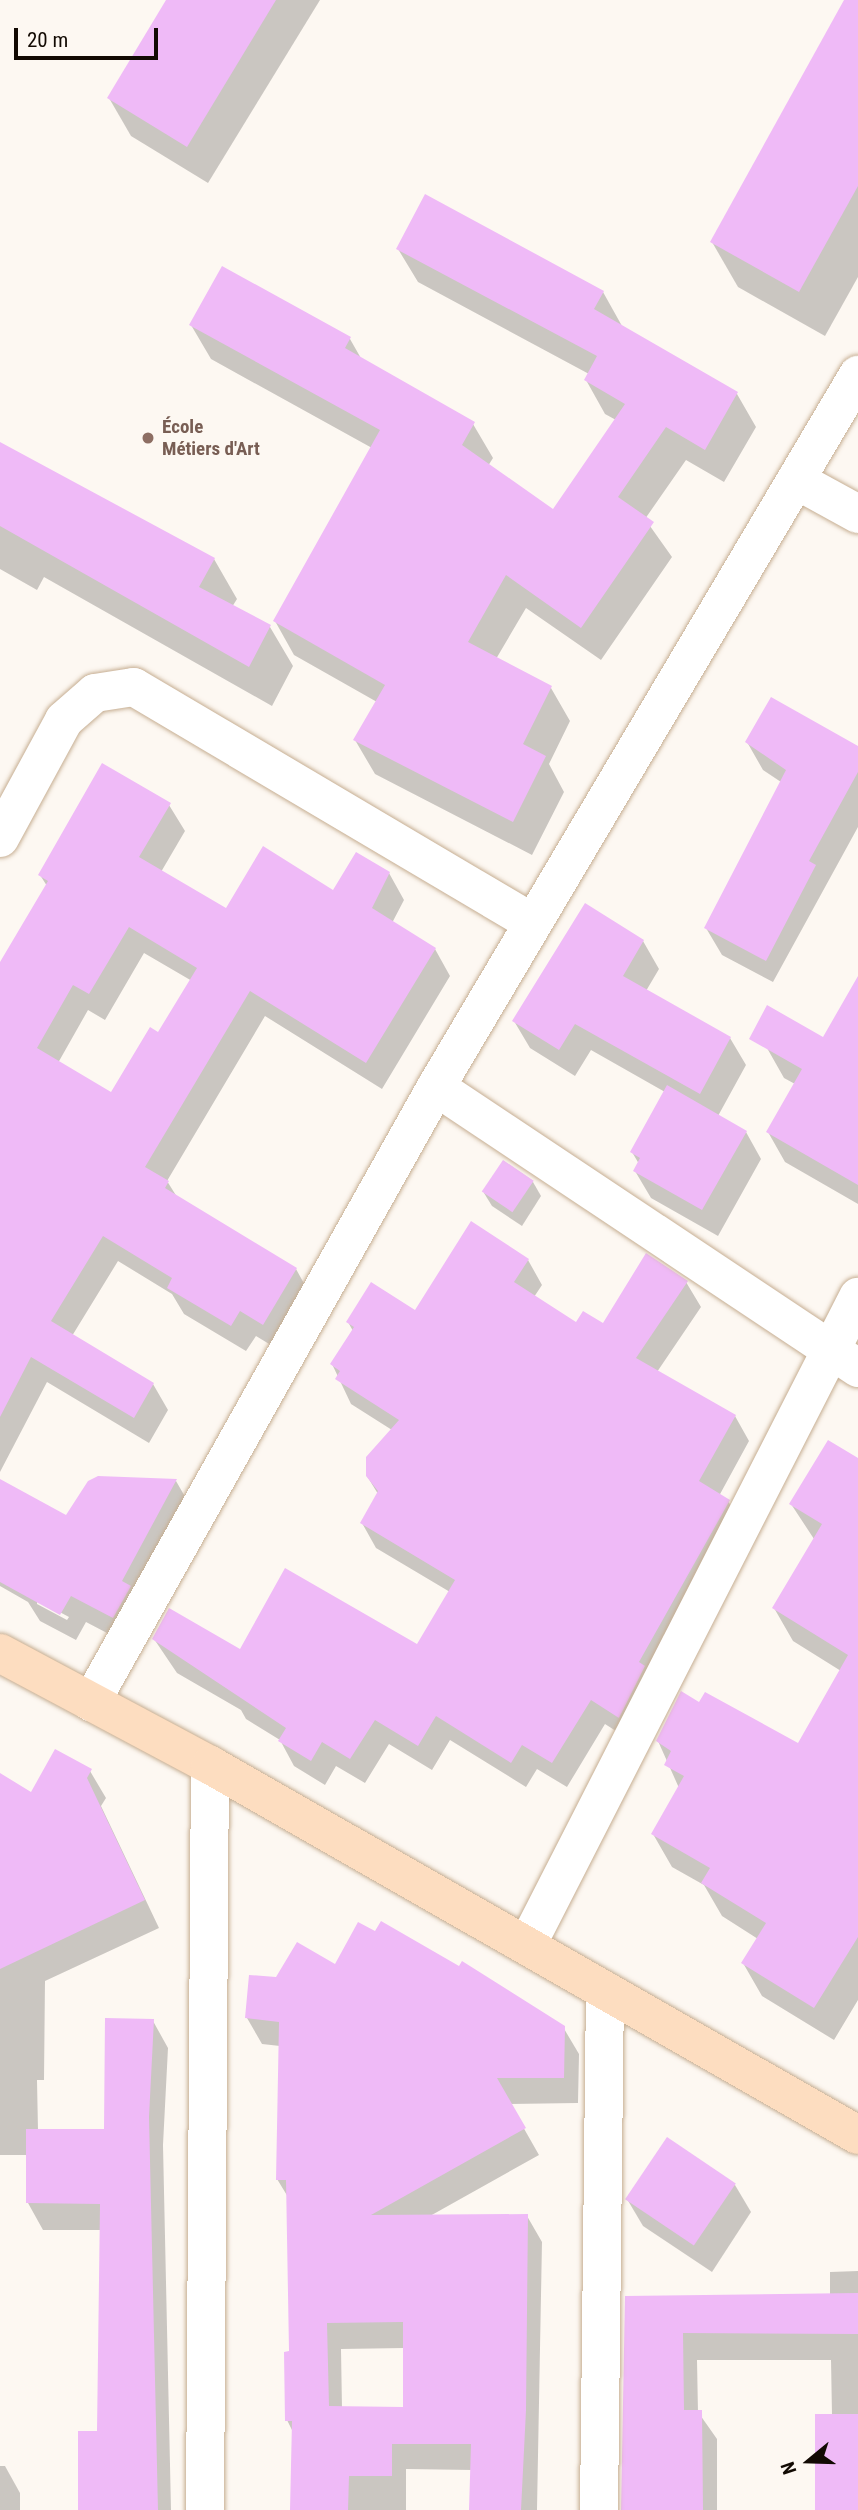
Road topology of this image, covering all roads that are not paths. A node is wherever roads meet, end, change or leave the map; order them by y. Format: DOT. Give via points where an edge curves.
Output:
graph roads {
  1 [pos="858,375"];
  2 [pos="796,480"];
  3 [pos="858,514"];
  4 [pos="0,838"];
  5 [pos="532,922"];
  6 [pos="436,1087"];
  7 [pos="858,1297"];
  8 [pos="843,1359"];
  9 [pos="0,1653"];
  10 [pos="91,1702"];
  11 [pos="210,1765"];
  12 [pos="527,1945"];
  13 [pos="606,1991"];
  14 [pos="858,2136"];
  15 [pos="205,2510"];
  16 [pos="599,2510"];
  1 -- 2 [label="street"];
  2 -- 3 [label="street"];
  2 -- 5 [label="street"];
  4 -- 5 [label="street" via="64,720 95,693 134,687"];
  5 -- 6 [label="street"];
  6 -- 8 [label="street"];
  6 -- 10 [label="street"];
  7 -- 8 [label="street"];
  8 -- 12 [label="street"];
  9 -- 10 [label="main road"];
  10 -- 11 [label="main road"];
  11 -- 12 [label="main road"];
  11 -- 15 [label="street"];
  12 -- 13 [label="main road"];
  13 -- 14 [label="main road"];
  13 -- 16 [label="street"];
}
